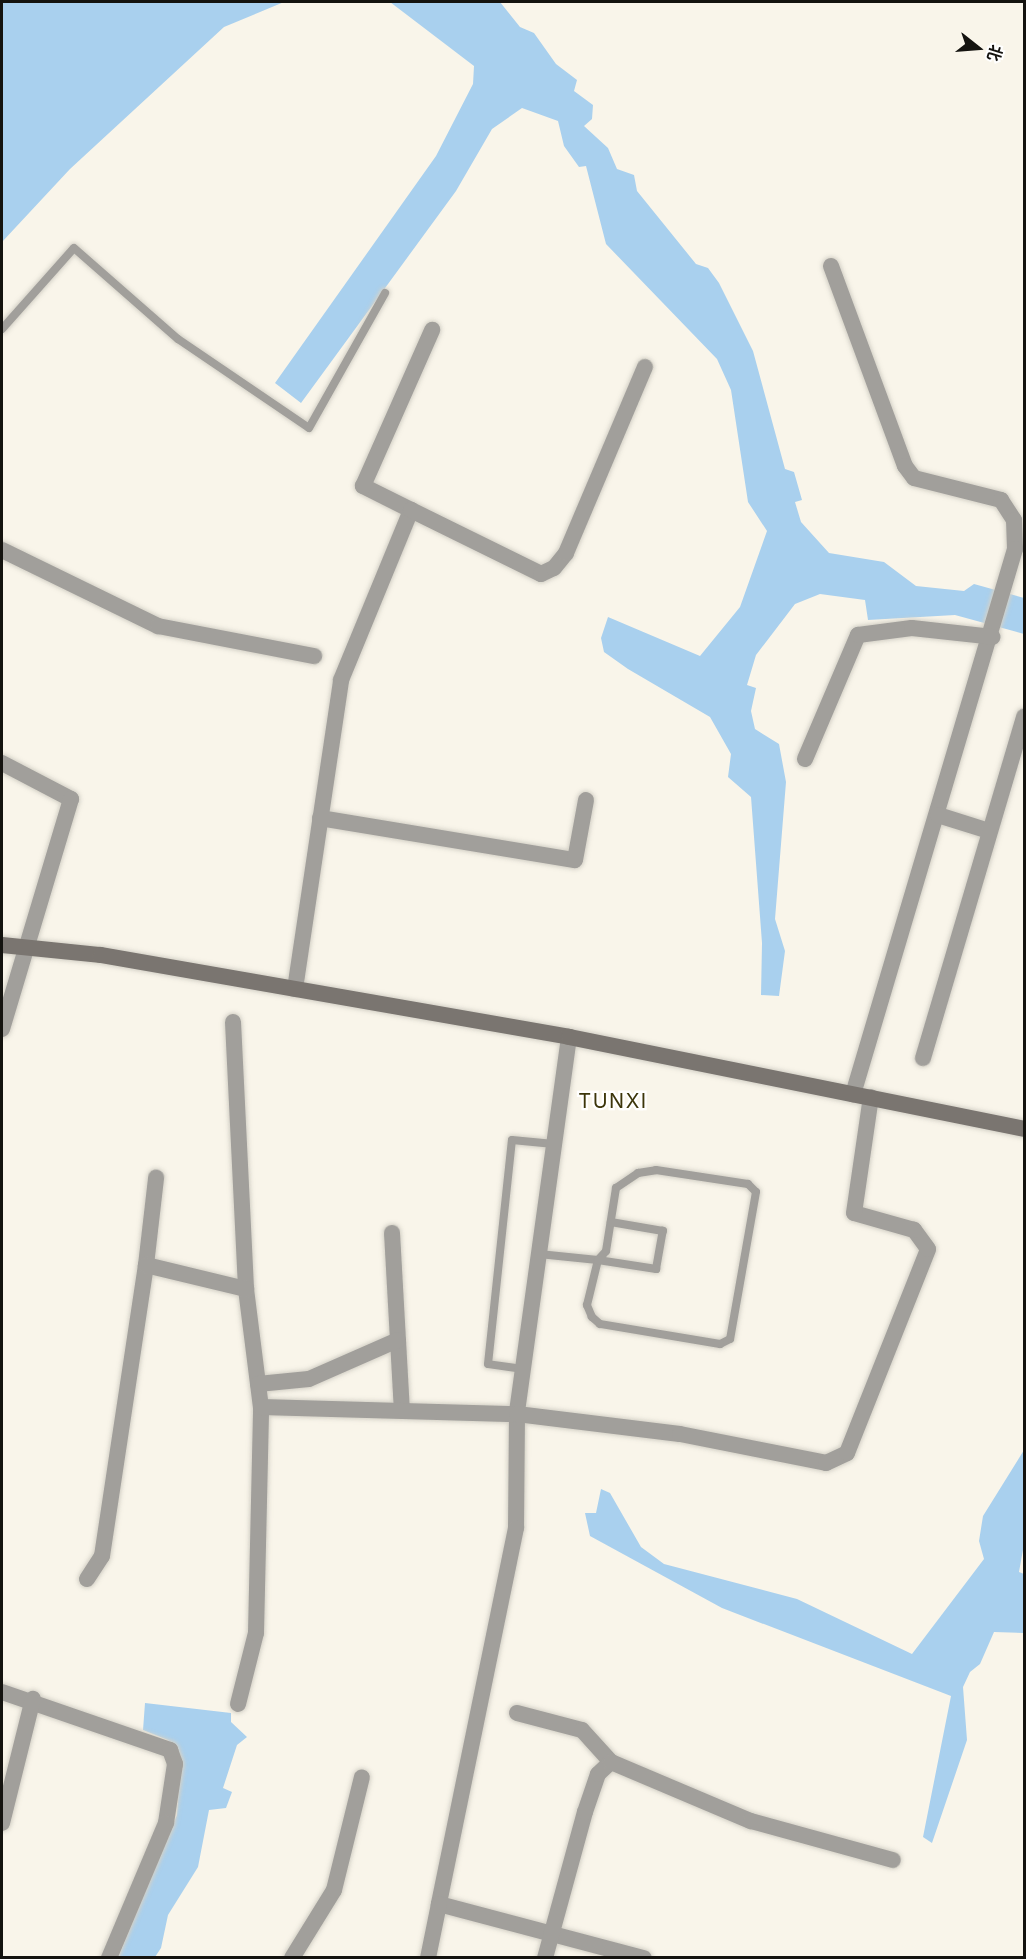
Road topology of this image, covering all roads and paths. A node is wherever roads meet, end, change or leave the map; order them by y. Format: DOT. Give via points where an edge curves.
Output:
graph roads {
  1 [pos="831,266"];
  2 [pos="385,293"];
  3 [pos="2,329"];
  4 [pos="432,330"];
  5 [pos="645,367"];
  6 [pos="411,510"];
  7 [pos="2,550"];
  8 [pos="994,632"];
  9 [pos="314,656"];
  10 [pos="1024,717"];
  11 [pos="805,759"];
  12 [pos="2,763"];
  13 [pos="586,800"];
  14 [pos="938,815"];
  15 [pos="320,819"];
  16 [pos="989,831"];
  17 [pos="2,945"];
  18 [pos="24,947"];
  19 [pos="295,988"];
  20 [pos="233,1022"];
  21 [pos="2,1029"];
  22 [pos="569,1036"];
  23 [pos="923,1058"];
  24 [pos="853,1094"];
  25 [pos="871,1097"];
  26 [pos="1024,1129"];
  27 [pos="554,1144"];
  28 [pos="156,1178"];
  29 [pos="611,1222"];
  30 [pos="392,1233"];
  31 [pos="539,1254"];
  32 [pos="598,1260"];
  33 [pos="146,1265"];
  34 [pos="246,1289"];
  35 [pos="398,1340"];
  36 [pos="523,1369"];
  37 [pos="258,1384"];
  38 [pos="261,1407"];
  39 [pos="402,1410"];
  40 [pos="517,1414"];
  41 [pos="87,1578"];
  42 [pos="2,1692"];
  43 [pos="33,1699"];
  44 [pos="238,1704"];
  45 [pos="517,1713"];
  46 [pos="611,1762"];
  47 [pos="362,1777"];
  48 [pos="2,1824"];
  49 [pos="893,1860"];
  50 [pos="439,1904"];
  51 [pos="552,1933"];
  52 [pos="109,1958"];
  53 [pos="292,1958"];
  54 [pos="428,1958"];
  55 [pos="545,1958"];
  56 [pos="644,1958"];
  1 -- 8 [label="street" via="914,478 1001,500 1014,520 1008,586"];
  2 -- 3 [label="lane" via="309,428 178,339 74,248"];
  4 -- 6 [label="street" via="363,486"];
  5 -- 6 [label="street" via="566,554 554,568 541,574"];
  6 -- 15 [label="street" via="341,680"];
  7 -- 9 [label="street" via="158,626"];
  8 -- 11 [label="street" via="912,627 858,635"];
  8 -- 14 [label="street"];
  10 -- 16 [label="street"];
  12 -- 18 [label="street" via="71,800"];
  13 -- 15 [label="street" via="575,860"];
  14 -- 16 [label="street"];
  14 -- 24 [label="street"];
  15 -- 19 [label="street"];
  16 -- 23 [label="street"];
  17 -- 18 [label="main road"];
  18 -- 19 [label="main road"];
  18 -- 21 [label="street"];
  19 -- 22 [label="main road"];
  20 -- 34 [label="street"];
  22 -- 24 [label="main road"];
  22 -- 27 [label="street"];
  24 -- 25 [label="main road"];
  25 -- 26 [label="main road"];
  25 -- 40 [label="street" via="854,1213 914,1230 928,1249 847,1453 826,1463 680,1434"];
  27 -- 31 [label="street"];
  27 -- 36 [label="lane" via="512,1140 488,1364"];
  28 -- 33 [label="street"];
  29 -- 32 [label="lane" via="606,1251"];
  29 -- 32 [label="lane" via="663,1231 656,1269"];
  29 -- 32 [label="lane" via="616,1188 638,1173 656,1170 748,1184 756,1192 730,1339 720,1344 600,1324 587,1305"];
  30 -- 35 [label="street"];
  31 -- 32 [label="lane"];
  31 -- 36 [label="street"];
  33 -- 34 [label="street"];
  33 -- 41 [label="street" via="102,1556"];
  34 -- 37 [label="street"];
  35 -- 37 [label="street" via="309,1379"];
  35 -- 39 [label="street"];
  36 -- 40 [label="street"];
  37 -- 38 [label="street"];
  38 -- 39 [label="street"];
  38 -- 44 [label="street" via="256,1633"];
  39 -- 40 [label="street"];
  40 -- 50 [label="street" via="516,1528"];
  42 -- 43 [label="street"];
  43 -- 48 [label="street"];
  43 -- 52 [label="street" via="159,1742 170,1750 176,1764 166,1823"];
  45 -- 46 [label="street" via="582,1730"];
  46 -- 49 [label="street" via="751,1821"];
  46 -- 51 [label="street" via="598,1774"];
  47 -- 53 [label="street" via="334,1890"];
  50 -- 51 [label="street"];
  50 -- 54 [label="street"];
  51 -- 55 [label="street"];
  51 -- 56 [label="street"];
}
